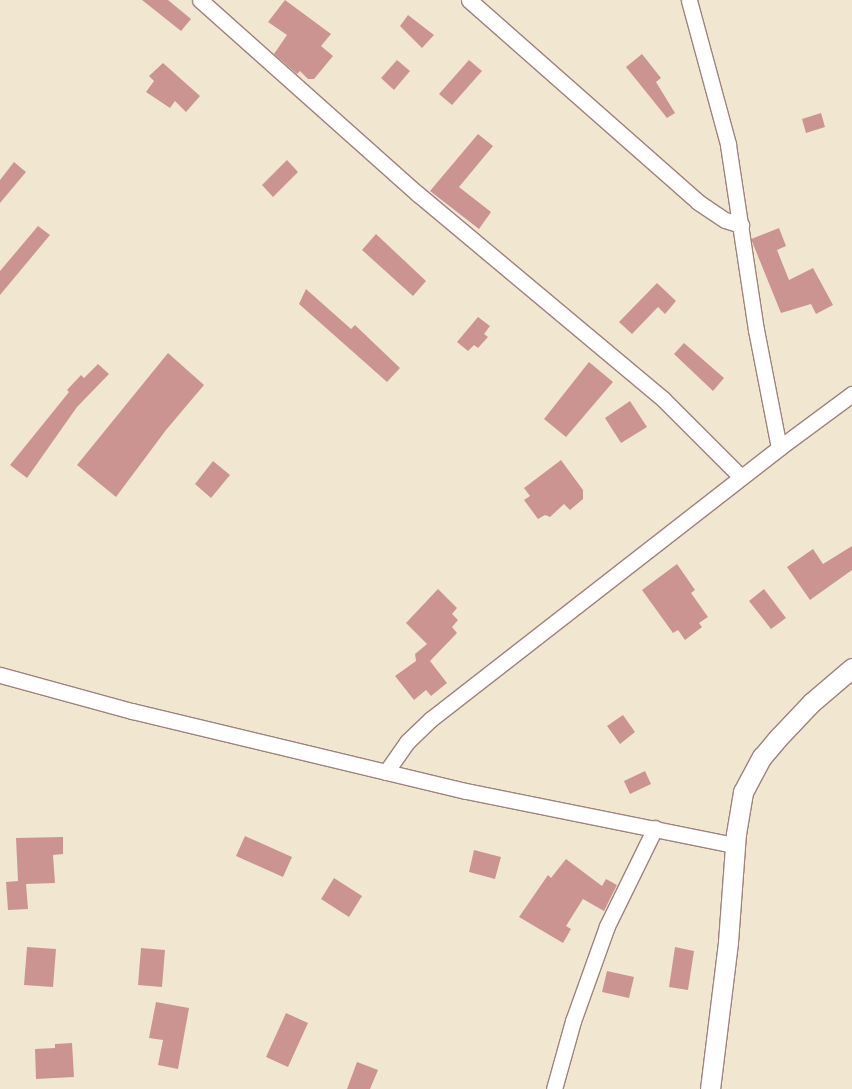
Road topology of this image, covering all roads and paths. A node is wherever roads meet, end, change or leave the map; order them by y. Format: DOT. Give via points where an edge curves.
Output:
graph roads {
  1 [pos="200,0"];
  2 [pos="469,0"];
  3 [pos="688,0"];
  4 [pos="741,225"];
  5 [pos="852,394"];
  6 [pos="780,448"];
  7 [pos="741,477"];
  8 [pos="852,668"];
  9 [pos="0,675"];
  10 [pos="386,772"];
  11 [pos="655,828"];
  12 [pos="735,845"];
  13 [pos="554,1089"];
  14 [pos="710,1089"];
  1 -- 7 [label="street" via="418,194 663,399"];
  2 -- 4 [label="street" via="698,202 725,220"];
  3 -- 4 [label="street" via="728,144"];
  4 -- 6 [label="street" via="756,330"];
  5 -- 6 [label="street"];
  6 -- 7 [label="street"];
  7 -- 10 [label="street" via="431,719 407,742"];
  8 -- 12 [label="street" via="793,721 750,775 743,792"];
  9 -- 10 [label="street" via="168,720"];
  10 -- 11 [label="street" via="530,806"];
  11 -- 12 [label="street"];
  11 -- 13 [label="street" via="607,926 573,1021"];
  12 -- 14 [label="street" via="728,942"];
}
